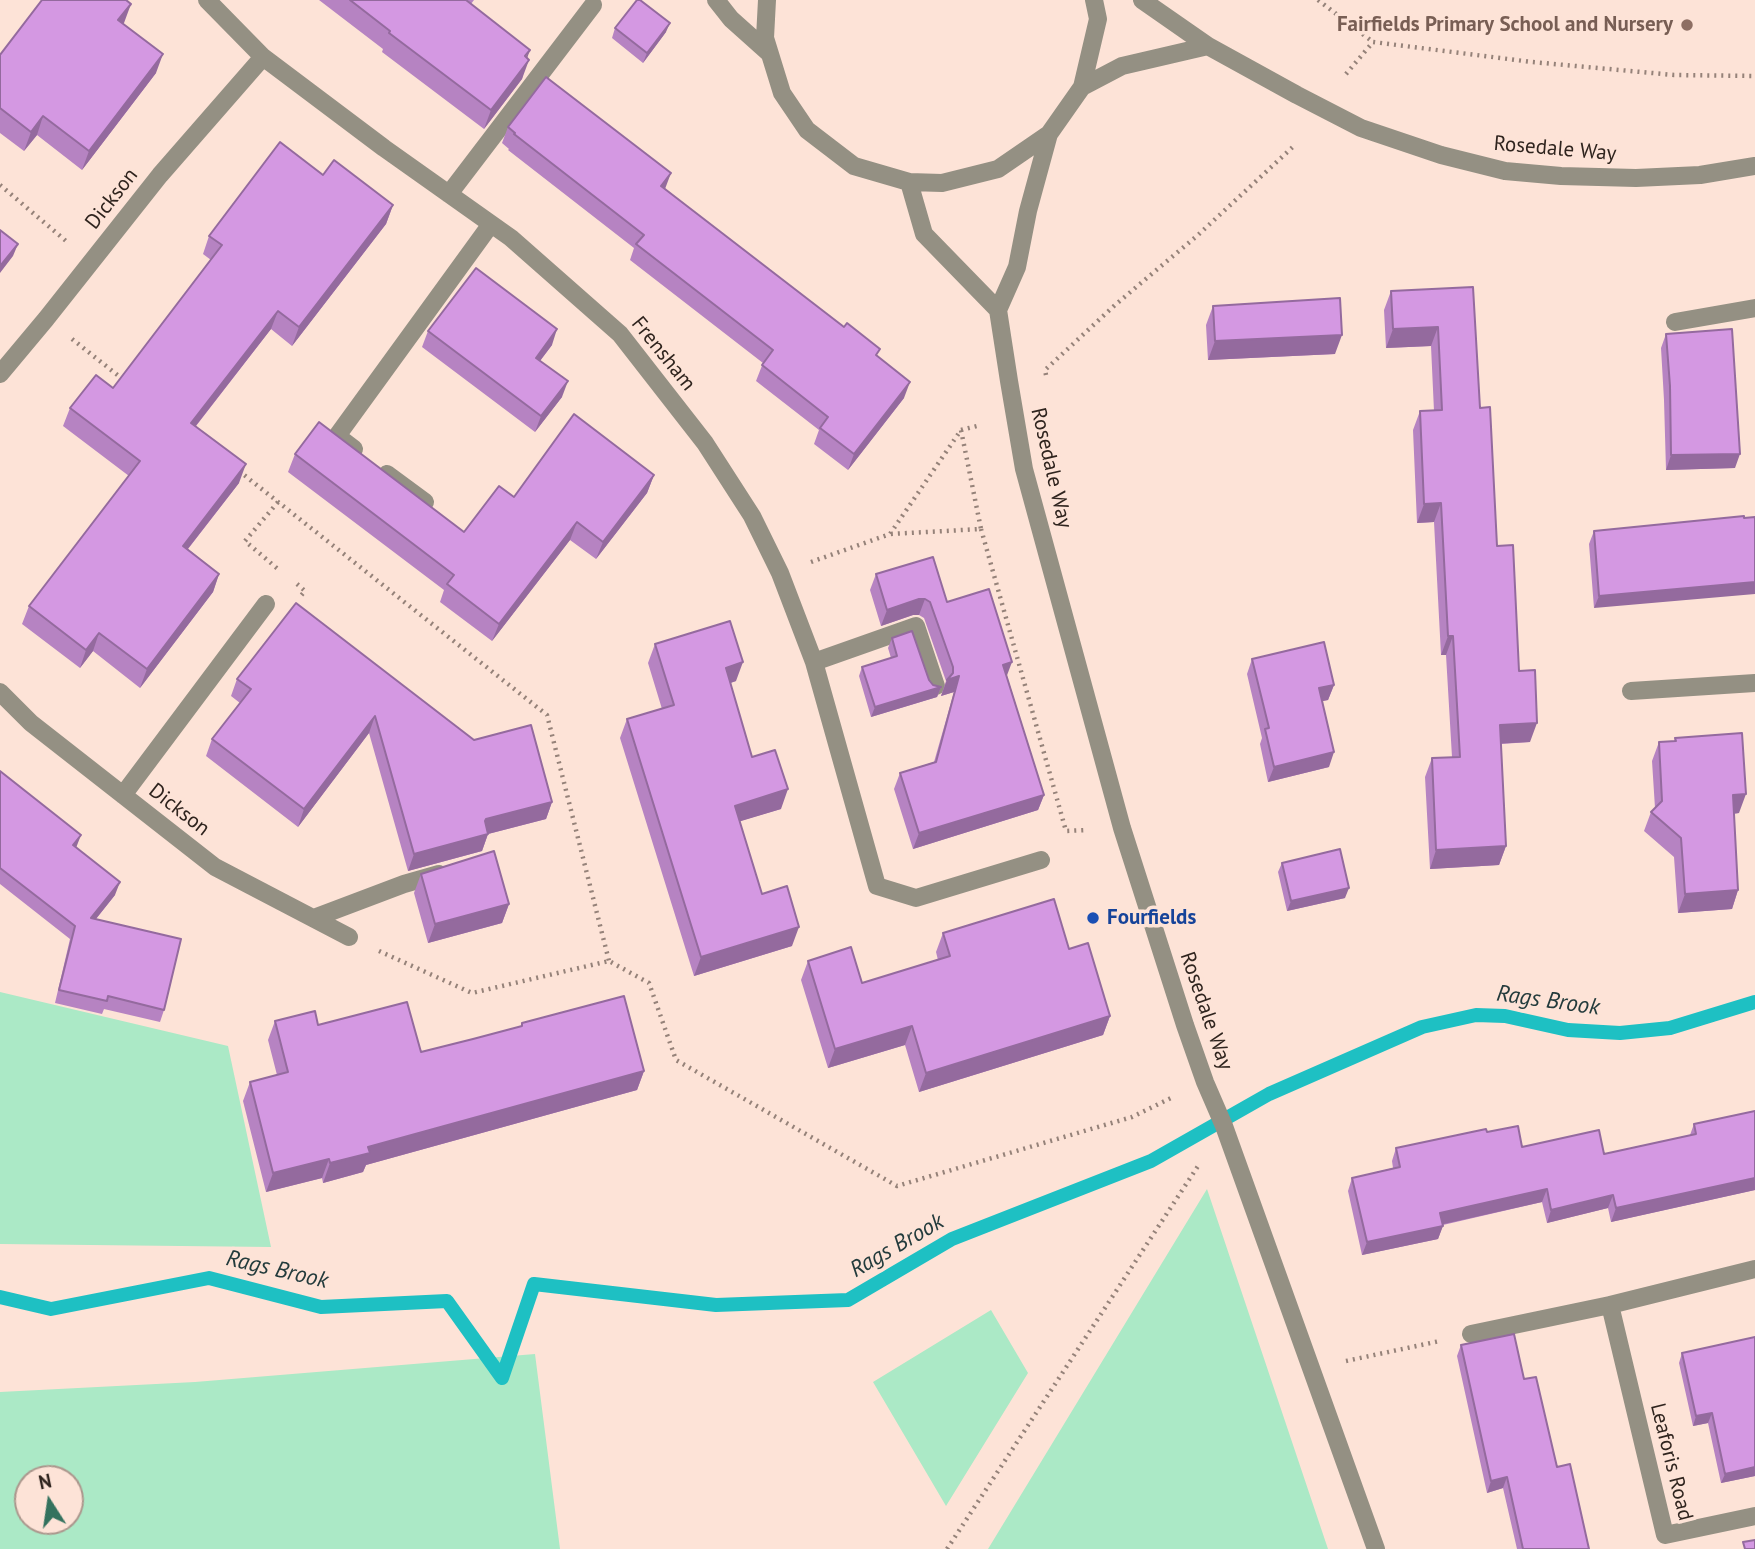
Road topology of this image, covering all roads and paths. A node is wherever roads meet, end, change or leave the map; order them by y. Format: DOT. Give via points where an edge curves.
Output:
graph roads {
  1 [pos="207,0"];
  2 [pos="716,0"];
  3 [pos="766,0"];
  4 [pos="1094,0"];
  5 [pos="1142,0"];
  6 [pos="1318,0"];
  7 [pos="593,5"];
  8 [pos="1373,43"];
  9 [pos="1208,46"];
  10 [pos="769,53"];
  11 [pos="263,57"];
  12 [pos="1346,74"];
  13 [pos="1755,76"];
  14 [pos="1082,87"];
  15 [pos="1049,134"];
  16 [pos="1296,144"];
  17 [pos="1755,166"];
  18 [pos="909,183"];
  19 [pos="0,185"];
  20 [pos="449,194"];
  21 [pos="491,224"];
  22 [pos="91,262"];
  23 [pos="1755,308"];
  24 [pos="998,310"];
  25 [pos="46,319"];
  26 [pos="1675,322"];
  27 [pos="0,374"];
  28 [pos="1047,384"];
  29 [pos="131,385"];
  30 [pos="985,424"];
  31 [pos="961,429"];
  32 [pos="236,469"];
  33 [pos="278,502"];
  34 [pos="425,502"];
  35 [pos="981,529"];
  36 [pos="890,534"];
  37 [pos="780,573"];
  38 [pos="285,574"];
  39 [pos="295,583"];
  40 [pos="266,604"];
  41 [pos="814,662"];
  42 [pos="1755,684"];
  43 [pos="936,686"];
  44 [pos="1631,691"];
  45 [pos="0,692"];
  46 [pos="123,795"];
  47 [pos="1122,828"];
  48 [pos="1041,860"];
  49 [pos="455,869"];
  50 [pos="314,918"];
  51 [pos="349,937"];
  52 [pos="609,961"];
  53 [pos="1205,1082"];
  54 [pos="1224,1126"];
  55 [pos="1755,1269"];
  56 [pos="1610,1305"];
  57 [pos="1471,1334"];
  58 [pos="1311,1369"];
  59 [pos="1755,1516"];
  60 [pos="1666,1542"];
  61 [pos="947,1549"];
  62 [pos="1376,1549"];
  1 -- 11 [label="street, Frensham"];
  2 -- 10 [label="street"];
  3 -- 10 [label="street"];
  4 -- 14 [label="street" via="1097,19"];
  5 -- 9 [label="street, Rosedale Way"];
  6 -- 8 [label="path"];
  7 -- 20 [label="street"];
  8 -- 12 [label="path"];
  8 -- 13 [label="path" via="1674,75"];
  9 -- 14 [label="street" via="1122,66"];
  9 -- 17 [label="street, Rosedale Way" via="1361,128 1505,171 1636,178"];
  10 -- 18 [label="street" via="782,93 807,130 853,166"];
  11 -- 20 [label="street, Frensham"];
  11 -- 22 [label="street, Dickson"];
  14 -- 15 [label="street"];
  15 -- 18 [label="street" via="998,169 942,183"];
  15 -- 24 [label="street" via="1017,267"];
  16 -- 28 [label="path" via="1045,370"];
  18 -- 24 [label="street" via="924,234"];
  19 -- 22 [label="path"];
  20 -- 21 [label="street, Frensham"];
  21 -- 34 [label="street" via="337,436"];
  21 -- 37 [label="street, Frensham" via="620,334 705,443 752,516"];
  22 -- 25 [label="street, Dickson"];
  23 -- 26 [label="street"];
  24 -- 47 [label="street, Rosedale Way" via="1024,469"];
  25 -- 27 [label="street, Dickson"];
  25 -- 29 [label="path"];
  30 -- 31 [label="path"];
  31 -- 35 [label="path"];
  31 -- 36 [label="path"];
  32 -- 33 [label="path"];
  33 -- 38 [label="path" via="245,541"];
  33 -- 52 [label="path" via="547,715"];
  35 -- 36 [label="path"];
  35 -- 47 [label="path" via="1066,831"];
  36 -- 37 [label="path"];
  37 -- 41 [label="street, Frensham"];
  39 -- 40 [label="path" via="305,591 289,609"];
  40 -- 46 [label="street"];
  41 -- 43 [label="street" via="916,626"];
  41 -- 48 [label="street, Frensham" via="877,886 916,898"];
  42 -- 44 [label="street"];
  45 -- 46 [label="street, Dickson" via="31,723"];
  46 -- 50 [label="street, Dickson" via="215,867"];
  47 -- 53 [label="street, Rosedale Way"];
  49 -- 50 [label="street"];
  50 -- 51 [label="street, Dickson"];
  51 -- 52 [label="path" via="472,993"];
  52 -- 53 [label="path" via="649,983 676,1060 897,1186 1132,1117"];
  53 -- 54 [label="street, Rosedale Way"];
  54 -- 58 [label="street, Rosedale Way"];
  54 -- 61 [label="path"];
  55 -- 56 [label="street"];
  56 -- 57 [label="street"];
  56 -- 60 [label="street, Leaforis Road"];
  57 -- 58 [label="path"];
  58 -- 62 [label="street, Rosedale Way"];
  59 -- 60 [label="street, Leaforis Road"];
}
